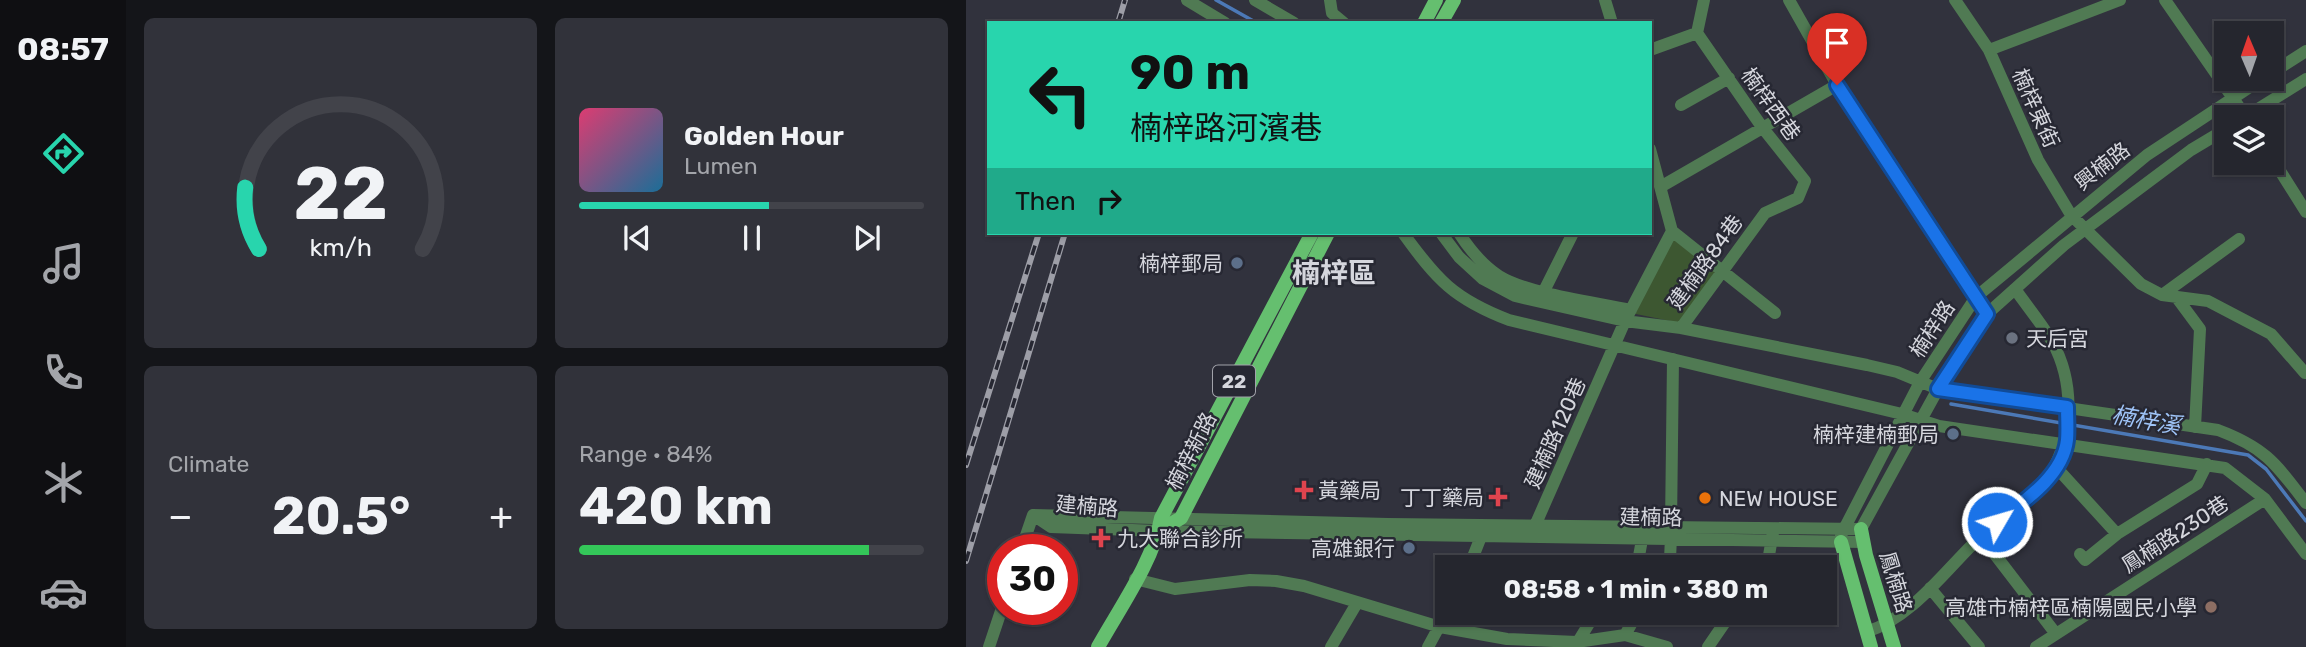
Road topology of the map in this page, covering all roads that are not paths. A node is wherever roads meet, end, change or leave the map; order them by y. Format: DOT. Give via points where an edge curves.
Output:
graph roads {
  1 [pos="1187,0"];
  2 [pos="1255,0"];
  3 [pos="1330,0"];
  4 [pos="1436,0"];
  5 [pos="1454,0"];
  6 [pos="1605,0"];
  7 [pos="1704,0"];
  8 [pos="1789,0"];
  9 [pos="1955,0"];
  10 [pos="2120,0"];
  11 [pos="2165,0"];
  12 [pos="1222,21"];
  13 [pos="1291,21"];
  14 [pos="1342,21"];
  15 [pos="1425,21"];
  16 [pos="1442,21"];
  17 [pos="1611,21"];
  18 [pos="1697,33"];
  19 [pos="1652,49"];
  20 [pos="1989,50"];
  21 [pos="2306,51"];
  22 [pos="2284,65"];
  23 [pos="1729,79"];
  24 [pos="2306,79"];
  25 [pos="1837,85"];
  26 [pos="2243,91"];
  27 [pos="2234,97"];
  28 [pos="1681,104"];
  29 [pos="2239,105"];
  30 [pos="2265,105"];
  31 [pos="1762,127"];
  32 [pos="2214,136"];
  33 [pos="1652,155"];
  34 [pos="2283,175"];
  35 [pos="1662,186"];
  36 [pos="1798,198"];
  37 [pos="2306,212"];
  38 [pos="2071,215"];
  39 [pos="2086,228"];
  40 [pos="1672,231"];
  41 [pos="1311,235"];
  42 [pos="1327,235"];
  43 [pos="1405,235"];
  44 [pos="1442,235"];
  45 [pos="1459,235"];
  46 [pos="1572,235"];
  47 [pos="2239,239"];
  48 [pos="1720,271"];
  49 [pos="2015,289"];
  50 [pos="1544,291"];
  51 [pos="2162,295"];
  52 [pos="1976,298"];
  53 [pos="2177,298"];
  54 [pos="1775,313"];
  55 [pos="1987,314"];
  56 [pos="1628,315"];
  57 [pos="1681,328"];
  58 [pos="1614,347"];
  59 [pos="1673,359"];
  60 [pos="2305,373"];
  61 [pos="1920,382"];
  62 [pos="1938,389"];
  63 [pos="2067,408"];
  64 [pos="1902,414"];
  65 [pos="1922,419"];
  66 [pos="2195,427"];
  67 [pos="2067,440"];
  68 [pos="2207,464"];
  69 [pos="2055,466"];
  70 [pos="2265,499"];
  71 [pos="2306,503"];
  72 [pos="1181,518"];
  73 [pos="1160,524"];
  74 [pos="1534,529"];
  75 [pos="1484,530"];
  76 [pos="1644,531"];
  77 [pos="1671,531"];
  78 [pos="1026,534"];
  79 [pos="1773,534"];
  80 [pos="2117,534"];
  81 [pos="1862,535"];
  82 [pos="1980,535"];
  83 [pos="1841,536"];
  84 [pos="2080,554"];
  85 [pos="2306,554"];
  86 [pos="1474,555"];
  87 [pos="1639,555"];
  88 [pos="1670,555"];
  89 [pos="1769,555"];
  90 [pos="1135,579"];
  91 [pos="1930,588"];
  92 [pos="1357,603"];
  93 [pos="996,625"];
  94 [pos="1588,625"];
  95 [pos="1631,625"];
  96 [pos="1723,625"];
  97 [pos="1888,625"];
  98 [pos="1440,627"];
  99 [pos="1866,632"];
  100 [pos="2056,634"];
  101 [pos="1625,635"];
  102 [pos="1576,645"];
  103 [pos="989,647"];
  104 [pos="1098,647"];
  105 [pos="1331,647"];
  106 [pos="1428,647"];
  107 [pos="1667,647"];
  108 [pos="1708,647"];
  109 [pos="1871,647"];
  110 [pos="1894,647"];
  111 [pos="1979,647"];
  112 [pos="2036,647"];
  1 -- 12 [label="street"];
  2 -- 13 [label="street"];
  3 -- 14 [label="street" via="1332,13"];
  4 -- 15 [label="main road"];
  5 -- 16 [label="main road"];
  6 -- 17 [label="street"];
  7 -- 18 [label="street"];
  8 -- 25 [label="street, 楠梓路"];
  9 -- 20 [label="street, 楠梓東街"];
  10 -- 20 [label="street"];
  11 -- 27 [label="street"];
  18 -- 19 [label="street"];
  18 -- 23 [label="street, 楠梓西巷"];
  20 -- 38 [label="street, 楠梓東街" via="2038,160"];
  21 -- 22 [label="street"];
  23 -- 28 [label="street"];
  23 -- 31 [label="street, 楠梓西巷"];
  24 -- 30 [label="street"];
  25 -- 31 [label="street"];
  25 -- 52 [label="street, 楠梓路"];
  26 -- 27 [label="street, 興楠路"];
  27 -- 29 [label="street"];
  27 -- 38 [label="street, 興楠路" via="2147,155"];
  31 -- 35 [label="street"];
  31 -- 36 [label="street, 楠梓西巷" via="1805,181"];
  32 -- 39 [label="street, 興楠路"];
  33 -- 35 [label="street"];
  34 -- 37 [label="street"];
  35 -- 40 [label="street"];
  36 -- 48 [label="street, 建楠路84巷" via="1765,213"];
  38 -- 39 [label="street, 楠梓東街"];
  38 -- 52 [label="street, 興楠路"];
  39 -- 49 [label="street, 興楠路"];
  39 -- 51 [label="street, 楠梓東街" via="2141,284"];
  40 -- 48 [label="street"];
  40 -- 56 [label="street, 建楠路120巷"];
  41 -- 73 [label="main road, 楠梓新路 / 22"];
  42 -- 72 [label="main road, 楠梓新路 / 22"];
  43 -- 58 [label="street" via="1447,288 1467,302 1509,320"];
  44 -- 56 [label="street" via="1483,279 1515,296"];
  45 -- 50 [label="street" via="1500,277"];
  46 -- 50 [label="street"];
  47 -- 51 [label="street"];
  48 -- 54 [label="street"];
  48 -- 57 [label="street, 建楠路84巷"];
  49 -- 55 [label="street, 興楠路"];
  49 -- 63 [label="street" via="2059,358 2066,378"];
  50 -- 56 [label="street"];
  51 -- 53 [label="street"];
  52 -- 55 [label="street, 楠梓路"];
  52 -- 61 [label="street, 楠梓路"];
  53 -- 60 [label="street" via="2208,301 2270,334"];
  53 -- 66 [label="street" via="2200,330"];
  55 -- 62 [label="street, 楠梓路"];
  56 -- 57 [label="street"];
  56 -- 58 [label="street, 建楠路120巷"];
  57 -- 61 [label="street" via="1867,365"];
  58 -- 59 [label="street"];
  58 -- 74 [label="street, 建楠路120巷"];
  59 -- 64 [label="street"];
  59 -- 77 [label="street"];
  61 -- 62 [label="street"];
  61 -- 64 [label="street, 楠梓路"];
  62 -- 63 [label="street"];
  62 -- 65 [label="street, 楠梓路"];
  63 -- 66 [label="street"];
  63 -- 67 [label="street"];
  64 -- 65 [label="street"];
  64 -- 83 [label="street"];
  65 -- 67 [label="street" via="1939,426"];
  65 -- 81 [label="street"];
  66 -- 71 [label="street" via="2250,442 2274,461"];
  67 -- 68 [label="street"];
  67 -- 69 [label="street"];
  68 -- 70 [label="street" via="2225,468"];
  68 -- 80 [label="street" via="2197,484"];
  69 -- 80 [label="street"];
  69 -- 82 [label="street" via="2034,494"];
  70 -- 85 [label="street"];
  70 -- 100 [label="street, 鳳楠路230巷"];
  72 -- 73 [label="main road, 楠梓新路"];
  72 -- 75 [label="street, 建楠路"];
  73 -- 75 [label="street, 建楠路"];
  73 -- 78 [label="street, 建楠路" via="1051,527 1033,515"];
  73 -- 90 [label="main road, 楠梓新路 / 22"];
  74 -- 75 [label="street, 建楠路"];
  74 -- 76 [label="street, 建楠路"];
  75 -- 86 [label="street"];
  76 -- 77 [label="street, 建楠路"];
  76 -- 87 [label="street"];
  77 -- 79 [label="street, 建楠路"];
  77 -- 88 [label="street"];
  79 -- 83 [label="street, 建楠路"];
  79 -- 89 [label="street"];
  80 -- 84 [label="street" via="2085,560"];
  81 -- 83 [label="street, 建楠路"];
  81 -- 97 [label="main road, 鳳楠路"];
  82 -- 91 [label="street"];
  82 -- 100 [label="street"];
  83 -- 99 [label="main road, 鳳楠路"];
  90 -- 92 [label="street" via="1175,589 1276,581"];
  90 -- 104 [label="main road, 楠梓新路 / 22"];
  91 -- 97 [label="street"];
  91 -- 111 [label="street"];
  92 -- 98 [label="street"];
  92 -- 105 [label="street"];
  93 -- 103 [label="street"];
  94 -- 102 [label="street"];
  95 -- 101 [label="street"];
  96 -- 108 [label="street"];
  97 -- 99 [label="street"];
  97 -- 110 [label="main road, 鳳楠路"];
  98 -- 102 [label="street"];
  98 -- 106 [label="street"];
  99 -- 109 [label="main road, 鳳楠路"];
  100 -- 112 [label="street, 鳳楠路230巷"];
  101 -- 102 [label="street"];
  101 -- 107 [label="street"];
}
